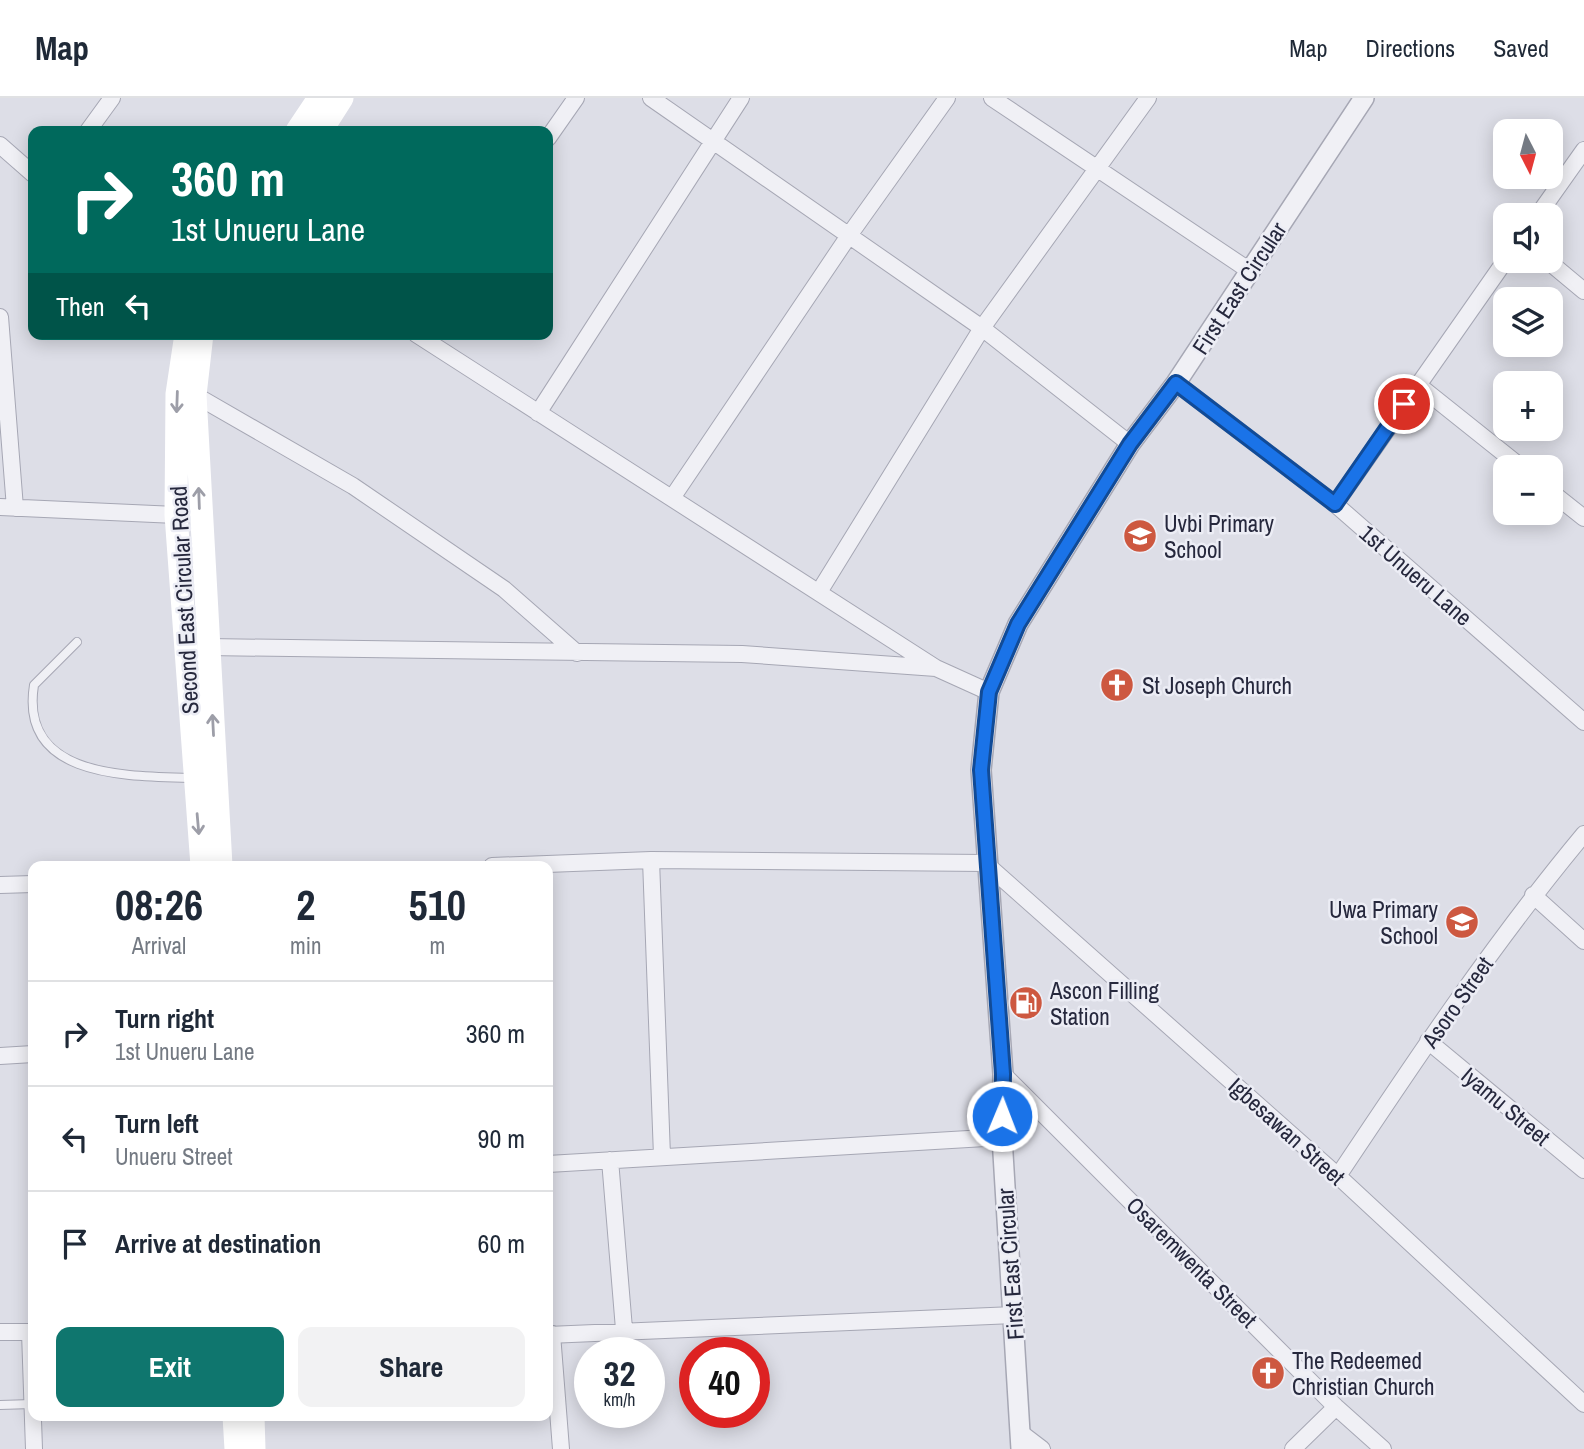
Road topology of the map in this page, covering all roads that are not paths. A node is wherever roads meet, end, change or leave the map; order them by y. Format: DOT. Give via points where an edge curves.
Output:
graph roads {
  1 [pos="112,98"];
  2 [pos="319,98"];
  3 [pos="342,98"];
  4 [pos="576,98"];
  5 [pos="651,98"];
  6 [pos="741,98"];
  7 [pos="947,98"];
  8 [pos="992,98"];
  9 [pos="1148,98"];
  10 [pos="1364,98"];
  11 [pos="92,126"];
  12 [pos="300,126"];
  13 [pos="324,126"];
  14 [pos="553,131"];
  15 [pos="714,141"];
  16 [pos="0,145"];
  17 [pos="1584,150"];
  18 [pos="1099,167"];
  19 [pos="28,170"];
  20 [pos="1546,203"];
  21 [pos="849,234"];
  22 [pos="1250,271"];
  23 [pos="1497,273"];
  24 [pos="1562,273"];
  25 [pos="1584,291"];
  26 [pos="0,317"];
  27 [pos="982,328"];
  28 [pos="185,340"];
  29 [pos="201,340"];
  30 [pos="425,340"];
  31 [pos="1176,383"];
  32 [pos="1418,384"];
  33 [pos="195,395"];
  34 [pos="538,413"];
  35 [pos="1130,444"];
  36 [pos="1506,455"];
  37 [pos="672,498"];
  38 [pos="1563,501"];
  39 [pos="1335,504"];
  40 [pos="7,508"];
  41 [pos="176,515"];
  42 [pos="1584,517"];
  43 [pos="819,593"];
  44 [pos="77,642"];
  45 [pos="208,647"];
  46 [pos="577,653"];
  47 [pos="936,667"];
  48 [pos="989,692"];
  49 [pos="1584,722"];
  50 [pos="194,778"];
  51 [pos="1584,834"];
  52 [pos="651,860"];
  53 [pos="202,861"];
  54 [pos="222,861"];
  55 [pos="985,863"];
  56 [pos="553,864"];
  57 [pos="28,884"];
  58 [pos="0,886"];
  59 [pos="1533,895"];
  60 [pos="1584,941"];
  61 [pos="1428,1041"];
  62 [pos="28,1054"];
  63 [pos="0,1056"];
  64 [pos="1003,1074"];
  65 [pos="1002,1137"];
  66 [pos="662,1156"];
  67 [pos="610,1160"];
  68 [pos="553,1164"];
  69 [pos="1584,1170"];
  70 [pos="1338,1176"];
  71 [pos="1014,1315"];
  72 [pos="624,1329"];
  73 [pos="0,1332"];
  74 [pos="28,1332"];
  75 [pos="553,1334"];
  76 [pos="553,1365"];
  77 [pos="28,1404"];
  78 [pos="1584,1404"];
  79 [pos="0,1405"];
  80 [pos="1336,1407"];
  81 [pos="33,1421"];
  82 [pos="234,1421"];
  83 [pos="253,1421"];
  84 [pos="1021,1441"];
  85 [pos="34,1449"];
  86 [pos="236,1449"];
  87 [pos="254,1449"];
  88 [pos="561,1449"];
  89 [pos="1042,1449"];
  90 [pos="1293,1449"];
  91 [pos="1383,1449"];
  1 -- 11 [label="street"];
  2 -- 12 [label="main road"];
  3 -- 13 [label="main road"];
  4 -- 14 [label="street"];
  5 -- 15 [label="street"];
  6 -- 15 [label="street"];
  7 -- 21 [label="street"];
  8 -- 18 [label="street"];
  9 -- 18 [label="street"];
  10 -- 22 [label="street, First East Circular"];
  15 -- 21 [label="street"];
  15 -- 34 [label="street"];
  16 -- 19 [label="street"];
  17 -- 20 [label="street"];
  18 -- 22 [label="street"];
  18 -- 27 [label="street"];
  21 -- 27 [label="street"];
  21 -- 37 [label="street"];
  22 -- 31 [label="street, First East Circular"];
  23 -- 32 [label="street"];
  24 -- 25 [label="street"];
  26 -- 40 [label="street"];
  27 -- 35 [label="street"];
  27 -- 43 [label="street"];
  28 -- 41 [label="main road, Second East Circular Road, one-way" via="177,394"];
  29 -- 33 [label="main road, Second East Circular Road"];
  30 -- 34 [label="street"];
  31 -- 35 [label="street, First East Circular"];
  31 -- 39 [label="street, 1st Unueru Lane"];
  32 -- 36 [label="street"];
  32 -- 39 [label="street"];
  45 -- 33 [label="main road, Second East Circular Road, one-way"];
  33 -- 46 [label="street" via="353,486 504,589"];
  34 -- 37 [label="street"];
  35 -- 48 [label="street, First East Circular" via="1018,624"];
  37 -- 43 [label="street"];
  38 -- 42 [label="street"];
  39 -- 49 [label="street, 1st Unueru Lane"];
  40 -- 41 [label="street"];
  41 -- 50 [label="main road, Second East Circular Road"];
  43 -- 47 [label="street"];
  44 -- 50 [label="lane" via="34,685 33,721 42,742 97,770"];
  45 -- 46 [label="street"];
  54 -- 45 [label="main road, Second East Circular Road, one-way"];
  46 -- 47 [label="street" via="742,654"];
  47 -- 48 [label="street"];
  48 -- 55 [label="street, First East Circular" via="981,770"];
  50 -- 53 [label="main road, Second East Circular Road, one-way"];
  51 -- 59 [label="street, Asoro Street"];
  52 -- 55 [label="street"];
  52 -- 56 [label="street"];
  52 -- 66 [label="street"];
  55 -- 64 [label="street, First East Circular"];
  55 -- 70 [label="street, Igbesawan Street"];
  57 -- 58 [label="street"];
  59 -- 60 [label="street"];
  59 -- 61 [label="street, Asoro Street"];
  61 -- 69 [label="street, Iyamu Street"];
  61 -- 70 [label="street, Asoro Street"];
  62 -- 63 [label="street"];
  64 -- 65 [label="street, First East Circular"];
  64 -- 80 [label="street, Osaremwenta Street"];
  65 -- 66 [label="street"];
  65 -- 71 [label="street, First East Circular"];
  66 -- 67 [label="street"];
  67 -- 68 [label="street"];
  67 -- 72 [label="street"];
  70 -- 78 [label="street, Igbesawan Street"];
  71 -- 72 [label="street"];
  71 -- 84 [label="street, First East Circular"];
  72 -- 75 [label="street"];
  73 -- 74 [label="street"];
  76 -- 88 [label="street"];
  77 -- 79 [label="lane"];
  80 -- 90 [label="street"];
  80 -- 91 [label="street, Osaremwenta Street"];
  81 -- 85 [label="street"];
  82 -- 86 [label="main road"];
  83 -- 87 [label="main road"];
  84 -- 89 [label="street"];
}
